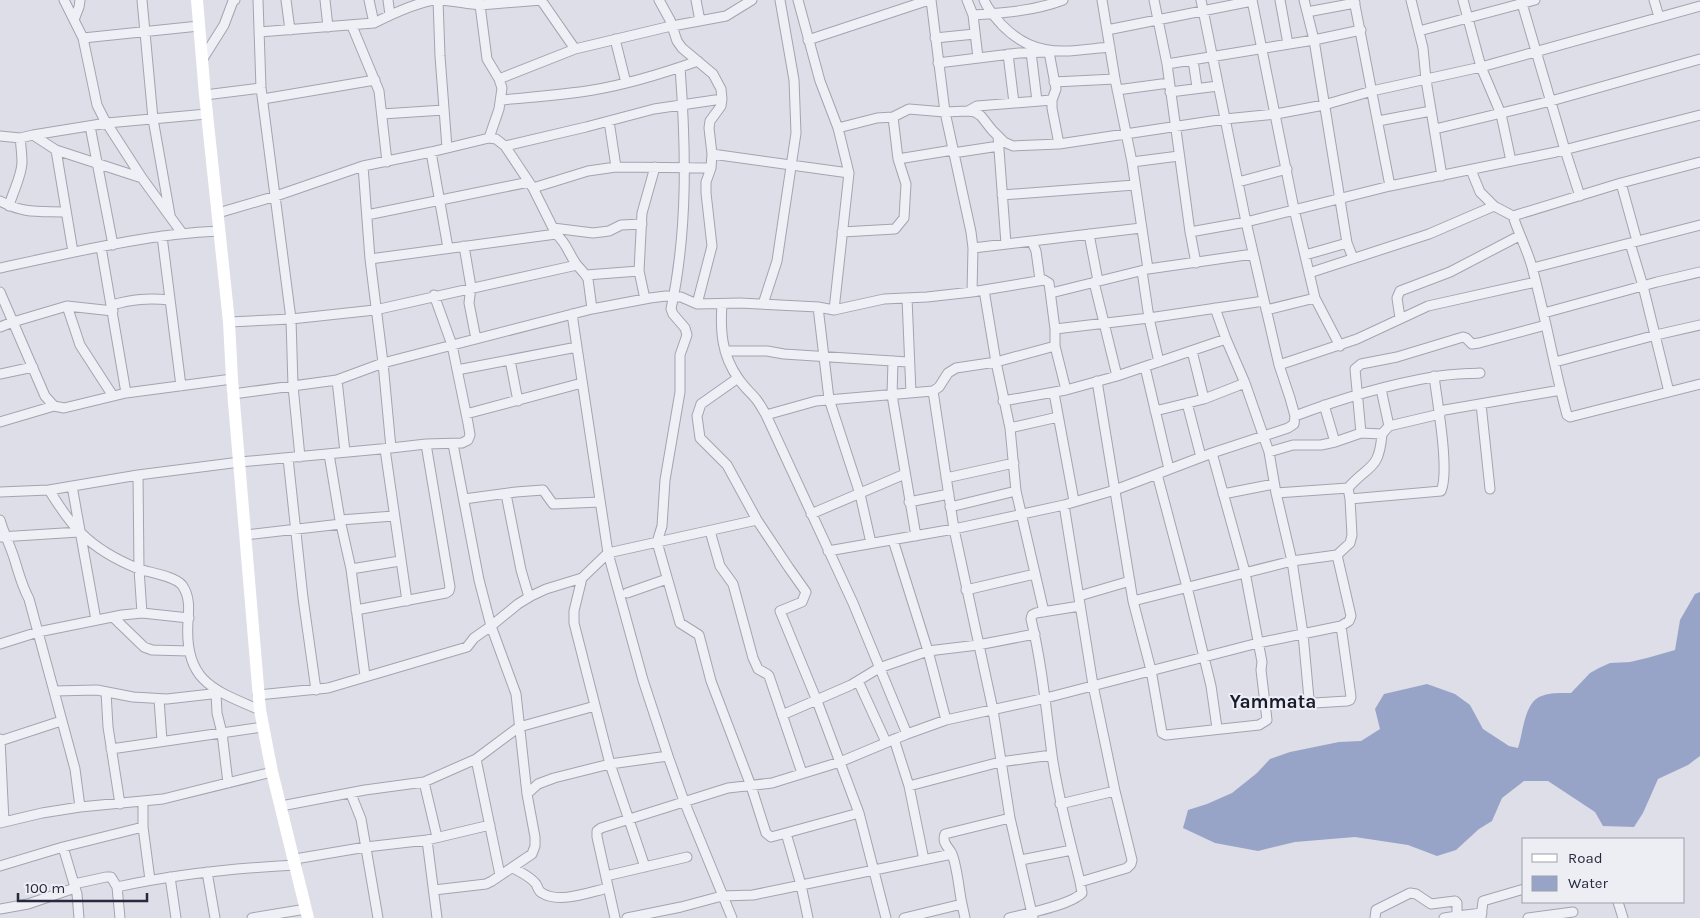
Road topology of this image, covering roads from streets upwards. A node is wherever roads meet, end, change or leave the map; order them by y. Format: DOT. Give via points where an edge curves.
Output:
graph roads {
  1 [pos="64,0"];
  2 [pos="80,0"];
  3 [pos="142,0"];
  4 [pos="197,0"];
  5 [pos="235,0"];
  6 [pos="258,0"];
  7 [pos="286,0"];
  8 [pos="325,0"];
  9 [pos="369,0"];
  10 [pos="388,0"];
  11 [pos="433,0"];
  12 [pos="542,0"];
  13 [pos="660,0"];
  14 [pos="696,0"];
  15 [pos="752,0"];
  16 [pos="780,0"];
  17 [pos="798,0"];
  18 [pos="930,0"];
  19 [pos="967,0"];
  20 [pos="984,0"];
  21 [pos="1023,0"];
  22 [pos="1063,0"];
  23 [pos="1102,0"];
  24 [pos="1154,0"];
  25 [pos="1200,0"];
  26 [pos="1280,0"];
  27 [pos="1304,0"];
  28 [pos="1411,0"];
  29 [pos="1463,0"];
  30 [pos="1535,0"];
  31 [pos="1654,0"];
  32 [pos="1252,1"];
  33 [pos="1354,1"];
  34 [pos="1521,2"];
  35 [pos="479,3"];
  36 [pos="909,3"];
  37 [pos="1700,6"];
  38 [pos="1026,10"];
  39 [pos="1202,11"];
  40 [pos="1307,12"];
  41 [pos="992,14"];
  42 [pos="390,15"];
  43 [pos="973,15"];
  44 [pos="1659,17"];
  45 [pos="1468,18"];
  46 [pos="1158,19"];
  47 [pos="74,20"];
  48 [pos="700,21"];
  49 [pos="374,23"];
  50 [pos="199,26"];
  51 [pos="328,26"];
  52 [pos="352,26"];
  53 [pos="672,26"];
  54 [pos="290,30"];
  55 [pos="1107,30"];
  56 [pos="1361,30"];
  57 [pos="1419,31"];
  58 [pos="259,32"];
  59 [pos="144,33"];
  60 [pos="975,34"];
  61 [pos="83,38"];
  62 [pos="935,38"];
  63 [pos="615,39"];
  64 [pos="808,40"];
  65 [pos="1314,40"];
  66 [pos="1288,44"];
  67 [pos="1110,47"];
  68 [pos="1262,48"];
  69 [pos="576,49"];
  70 [pos="1031,52"];
  71 [pos="1049,52"];
  72 [pos="1537,52"];
  73 [pos="1008,54"];
  74 [pos="1212,57"];
  75 [pos="978,58"];
  76 [pos="1700,59"];
  77 [pos="202,60"];
  78 [pos="1193,60"];
  79 [pos="698,61"];
  80 [pos="938,63"];
  81 [pos="1167,64"];
  82 [pos="680,67"];
  83 [pos="1481,67"];
  84 [pos="498,79"];
  85 [pos="1115,79"];
  86 [pos="376,80"];
  87 [pos="1426,80"];
  88 [pos="1054,82"];
  89 [pos="626,83"];
  90 [pos="1218,86"];
  91 [pos="1169,87"];
  92 [pos="1198,87"];
  93 [pos="261,88"];
  94 [pos="1117,90"];
  95 [pos="1372,91"];
  96 [pos="205,95"];
  97 [pos="263,99"];
  98 [pos="722,99"];
  99 [pos="501,100"];
  100 [pos="1052,100"];
  101 [pos="1037,101"];
  102 [pos="1551,102"];
  103 [pos="1014,103"];
  104 [pos="682,105"];
  105 [pos="1324,105"];
  106 [pos="444,110"];
  107 [pos="968,111"];
  108 [pos="1431,111"];
  109 [pos="944,112"];
  110 [pos="207,114"];
  111 [pos="382,114"];
  112 [pos="1276,114"];
  113 [pos="1501,114"];
  114 [pos="1700,115"];
  115 [pos="893,117"];
  116 [pos="153,119"];
  117 [pos="1225,119"];
  118 [pos="609,121"];
  119 [pos="1378,121"];
  120 [pos="107,123"];
  121 [pos="90,126"];
  122 [pos="1175,127"];
  123 [pos="838,128"];
  124 [pos="1435,129"];
  125 [pos="1126,134"];
  126 [pos="33,135"];
  127 [pos="0,136"];
  128 [pos="998,136"];
  129 [pos="20,138"];
  130 [pos="489,138"];
  131 [pos="1059,144"];
  132 [pos="505,146"];
  133 [pos="999,146"];
  134 [pos="447,148"];
  135 [pos="56,150"];
  136 [pos="1565,150"];
  137 [pos="431,152"];
  138 [pos="953,152"];
  139 [pos="712,154"];
  140 [pos="1179,156"];
  141 [pos="898,159"];
  142 [pos="1511,161"];
  143 [pos="387,162"];
  144 [pos="1132,162"];
  145 [pos="1700,162"];
  146 [pos="97,164"];
  147 [pos="792,165"];
  148 [pos="364,166"];
  149 [pos="616,167"];
  150 [pos="655,167"];
  151 [pos="684,168"];
  152 [pos="711,168"];
  153 [pos="1287,169"];
  154 [pos="1470,170"];
  155 [pos="849,173"];
  156 [pos="1442,176"];
  157 [pos="142,178"];
  158 [pos="1238,182"];
  159 [pos="1621,184"];
  160 [pos="531,185"];
  161 [pos="1134,185"];
  162 [pos="1390,186"];
  163 [pos="1002,195"];
  164 [pos="276,196"];
  165 [pos="1580,196"];
  166 [pos="1340,197"];
  167 [pos="0,200"];
  168 [pos="439,201"];
  169 [pos="9,206"];
  170 [pos="1494,206"];
  171 [pos="1294,209"];
  172 [pos="66,212"];
  173 [pos="218,213"];
  174 [pos="367,215"];
  175 [pos="1513,216"];
  176 [pos="170,217"];
  177 [pos="1246,222"];
  178 [pos="642,224"];
  179 [pos="1700,225"];
  180 [pos="1142,228"];
  181 [pos="219,231"];
  182 [pos="554,231"];
  183 [pos="842,232"];
  184 [pos="1190,232"];
  185 [pos="182,233"];
  186 [pos="1089,234"];
  187 [pos="162,236"];
  188 [pos="1519,236"];
  189 [pos="1032,242"];
  190 [pos="1634,242"];
  191 [pos="1347,243"];
  192 [pos="1006,244"];
  193 [pos="112,245"];
  194 [pos="464,246"];
  195 [pos="102,247"];
  196 [pos="448,248"];
  197 [pos="973,248"];
  198 [pos="73,252"];
  199 [pos="1253,254"];
  200 [pos="1305,255"];
  201 [pos="370,258"];
  202 [pos="1353,258"];
  203 [pos="1196,263"];
  204 [pos="576,265"];
  205 [pos="0,268"];
  206 [pos="1533,268"];
  207 [pos="1145,270"];
  208 [pos="639,271"];
  209 [pos="1700,272"];
  210 [pos="1309,273"];
  211 [pos="586,275"];
  212 [pos="1040,280"];
  213 [pos="1096,281"];
  214 [pos="1536,282"];
  215 [pos="1643,286"];
  216 [pos="471,287"];
  217 [pos="984,290"];
  218 [pos="0,292"];
  219 [pos="972,292"];
  220 [pos="1051,292"];
  221 [pos="434,296"];
  222 [pos="674,297"];
  223 [pos="907,298"];
  224 [pos="1315,298"];
  225 [pos="170,300"];
  226 [pos="645,300"];
  227 [pos="1264,301"];
  228 [pos="698,304"];
  229 [pos="722,304"];
  230 [pos="764,304"];
  231 [pos="67,306"];
  232 [pos="818,307"];
  233 [pos="113,308"];
  234 [pos="1215,308"];
  235 [pos="592,309"];
  236 [pos="375,310"];
  237 [pos="834,310"];
  238 [pos="1266,310"];
  239 [pos="1544,313"];
  240 [pos="572,314"];
  241 [pos="1149,318"];
  242 [pos="1400,318"];
  243 [pos="291,319"];
  244 [pos="13,322"];
  245 [pos="229,322"];
  246 [pos="1104,322"];
  247 [pos="1546,325"];
  248 [pos="1700,325"];
  249 [pos="0,328"];
  250 [pos="1055,329"];
  251 [pos="1656,334"];
  252 [pos="476,339"];
  253 [pos="1226,339"];
  254 [pos="452,345"];
  255 [pos="1055,346"];
  256 [pos="1340,346"];
  257 [pos="577,347"];
  258 [pos="724,351"];
  259 [pos="1192,351"];
  260 [pos="824,355"];
  261 [pos="510,360"];
  262 [pos="893,360"];
  263 [pos="908,362"];
  264 [pos="996,362"];
  265 [pos="1160,362"];
  266 [pos="1555,362"];
  267 [pos="383,363"];
  268 [pos="1279,366"];
  269 [pos="33,367"];
  270 [pos="1145,367"];
  271 [pos="457,370"];
  272 [pos="1480,373"];
  273 [pos="0,374"];
  274 [pos="1117,376"];
  275 [pos="1434,376"];
  276 [pos="738,378"];
  277 [pos="232,379"];
  278 [pos="338,380"];
  279 [pos="1097,381"];
  280 [pos="582,383"];
  281 [pos="1245,383"];
  282 [pos="1700,384"];
  283 [pos="181,386"];
  284 [pos="293,386"];
  285 [pos="1381,389"];
  286 [pos="933,390"];
  287 [pos="1066,390"];
  288 [pos="1561,390"];
  289 [pos="1669,392"];
  290 [pos="126,393"];
  291 [pos="911,393"];
  292 [pos="1054,393"];
  293 [pos="233,394"];
  294 [pos="1358,394"];
  295 [pos="892,395"];
  296 [pos="113,396"];
  297 [pos="1204,398"];
  298 [pos="829,399"];
  299 [pos="1003,400"];
  300 [pos="518,401"];
  301 [pos="1187,403"];
  302 [pos="1481,404"];
  303 [pos="1324,405"];
  304 [pos="54,406"];
  305 [pos="1155,411"];
  306 [pos="1439,412"];
  307 [pos="466,414"];
  308 [pos="766,415"];
  309 [pos="1295,416"];
  310 [pos="1058,417"];
  311 [pos="0,422"];
  312 [pos="1389,426"];
  313 [pos="1010,428"];
  314 [pos="1361,433"];
  315 [pos="1382,434"];
  316 [pos="1263,436"];
  317 [pos="1335,442"];
  318 [pos="426,444"];
  319 [pos="453,444"];
  320 [pos="388,448"];
  321 [pos="345,452"];
  322 [pos="1269,452"];
  323 [pos="1212,453"];
  324 [pos="330,454"];
  325 [pos="300,457"];
  326 [pos="1201,457"];
  327 [pos="288,458"];
  328 [pos="240,462"];
  329 [pos="1014,463"];
  330 [pos="1169,469"];
  331 [pos="905,474"];
  332 [pos="1157,474"];
  333 [pos="138,475"];
  334 [pos="946,478"];
  335 [pos="72,486"];
  336 [pos="1275,488"];
  337 [pos="1348,488"];
  338 [pos="1490,489"];
  339 [pos="49,490"];
  340 [pos="1115,490"];
  341 [pos="1016,491"];
  342 [pos="0,492"];
  343 [pos="506,494"];
  344 [pos="860,494"];
  345 [pos="949,494"];
  346 [pos="1223,494"];
  347 [pos="464,499"];
  348 [pos="1350,499"];
  349 [pos="1074,501"];
  350 [pos="600,502"];
  351 [pos="909,502"];
  352 [pos="1064,504"];
  353 [pos="950,507"];
  354 [pos="811,514"];
  355 [pos="1021,514"];
  356 [pos="394,516"];
  357 [pos="0,520"];
  358 [pos="757,520"];
  359 [pos="341,522"];
  360 [pos="296,529"];
  361 [pos="954,529"];
  362 [pos="710,531"];
  363 [pos="79,532"];
  364 [pos="245,535"];
  365 [pos="916,536"];
  366 [pos="2,537"];
  367 [pos="893,540"];
  368 [pos="657,542"];
  369 [pos="871,543"];
  370 [pos="828,551"];
  371 [pos="608,553"];
  372 [pos="1337,555"];
  373 [pos="400,561"];
  374 [pos="1292,561"];
  375 [pos="139,569"];
  376 [pos="350,569"];
  377 [pos="1245,572"];
  378 [pos="1035,574"];
  379 [pos="582,578"];
  380 [pos="667,579"];
  381 [pos="1130,581"];
  382 [pos="1187,587"];
  383 [pos="966,590"];
  384 [pos="627,593"];
  385 [pos="529,597"];
  386 [pos="407,601"];
  387 [pos="1080,601"];
  388 [pos="1133,601"];
  389 [pos="356,610"];
  390 [pos="1044,612"];
  391 [pos="142,613"];
  392 [pos="113,617"];
  393 [pos="189,618"];
  394 [pos="96,620"];
  395 [pos="491,626"];
  396 [pos="1341,626"];
  397 [pos="38,632"];
  398 [pos="1035,634"];
  399 [pos="1302,634"];
  400 [pos="1258,643"];
  401 [pos="0,644"];
  402 [pos="978,645"];
  403 [pos="189,651"];
  404 [pos="928,651"];
  405 [pos="1203,658"];
  406 [pos="879,668"];
  407 [pos="1151,670"];
  408 [pos="365,676"];
  409 [pos="858,681"];
  410 [pos="1093,685"];
  411 [pos="316,690"];
  412 [pos="54,692"];
  413 [pos="106,692"];
  414 [pos="218,693"];
  415 [pos="258,695"];
  416 [pos="1046,698"];
  417 [pos="159,699"];
  418 [pos="817,701"];
  419 [pos="595,706"];
  420 [pos="260,710"];
  421 [pos="993,710"];
  422 [pos="782,715"];
  423 [pos="946,720"];
  424 [pos="62,721"];
  425 [pos="263,727"];
  426 [pos="519,727"];
  427 [pos="1217,728"];
  428 [pos="222,733"];
  429 [pos="907,734"];
  430 [pos="0,740"];
  431 [pos="890,740"];
  432 [pos="162,741"];
  433 [pos="112,749"];
  434 [pos="1052,754"];
  435 [pos="668,756"];
  436 [pos="476,759"];
  437 [pos="840,762"];
  438 [pos="1000,762"];
  439 [pos="610,764"];
  440 [pos="272,772"];
  441 [pos="802,773"];
  442 [pos="424,782"];
  443 [pos="228,783"];
  444 [pos="751,786"];
  445 [pos="909,786"];
  446 [pos="1115,791"];
  447 [pos="350,794"];
  448 [pos="527,794"];
  449 [pos="684,801"];
  450 [pos="142,802"];
  451 [pos="120,804"];
  452 [pos="1060,804"];
  453 [pos="281,806"];
  454 [pos="80,807"];
  455 [pos="859,813"];
  456 [pos="1010,818"];
  457 [pos="628,819"];
  458 [pos="2,823"];
  459 [pos="490,825"];
  460 [pos="143,827"];
  461 [pos="786,833"];
  462 [pos="437,837"];
  463 [pos="427,840"];
  464 [pos="64,847"];
  465 [pos="366,847"];
  466 [pos="1072,850"];
  467 [pos="952,854"];
  468 [pos="687,857"];
  469 [pos="924,860"];
  470 [pos="1021,860"];
  471 [pos="295,862"];
  472 [pos="0,866"];
  473 [pos="646,867"];
  474 [pos="513,868"];
  475 [pos="874,870"];
  476 [pos="207,872"];
  477 [pos="500,875"];
  478 [pos="606,876"];
  479 [pos="170,877"];
  480 [pos="150,880"];
  481 [pos="1080,882"];
  482 [pos="801,885"];
  483 [pos="75,886"];
  484 [pos="117,887"];
  485 [pos="608,888"];
  486 [pos="434,890"];
  487 [pos="1522,890"];
  488 [pos="722,896"];
  489 [pos="1618,903"];
  490 [pos="962,904"];
  491 [pos="0,909"];
  492 [pos="307,913"];
  493 [pos="1573,915"];
  494 [pos="1032,916"];
  495 [pos="1457,916"];
  496 [pos="1481,916"];
  497 [pos="80,918"];
  498 [pos="120,918"];
  499 [pos="176,918"];
  500 [pos="215,918"];
  501 [pos="252,918"];
  502 [pos="378,918"];
  503 [pos="437,918"];
  504 [pos="615,918"];
  505 [pos="628,918"];
  506 [pos="732,918"];
  507 [pos="808,918"];
  508 [pos="886,918"];
  509 [pos="904,918"];
  510 [pos="965,918"];
  511 [pos="1008,918"];
  512 [pos="1375,918"];
  513 [pos="1444,918"];
  514 [pos="1528,918"];
  515 [pos="1623,918"];
  1 -- 47 [label="street"];
  2 -- 47 [label="street"];
  3 -- 59 [label="street"];
  4 -- 50 [label="street"];
  5 -- 77 [label="street"];
  6 -- 58 [label="street"];
  7 -- 54 [label="street"];
  8 -- 51 [label="street"];
  9 -- 49 [label="street"];
  10 -- 42 [label="street"];
  11 -- 35 [label="street"];
  11 -- 42 [label="street"];
  11 -- 106 [label="street"];
  12 -- 35 [label="street"];
  12 -- 69 [label="street"];
  13 -- 53 [label="street"];
  14 -- 48 [label="street"];
  15 -- 48 [label="street" via="726,16"];
  16 -- 147 [label="street" via="794,80 796,133"];
  17 -- 64 [label="street"];
  18 -- 36 [label="street"];
  18 -- 62 [label="street"];
  19 -- 43 [label="street"];
  20 -- 41 [label="street"];
  21 -- 38 [label="street"];
  22 -- 38 [label="street"];
  23 -- 55 [label="street"];
  24 -- 46 [label="street"];
  25 -- 39 [label="street"];
  26 -- 66 [label="street"];
  27 -- 40 [label="street"];
  28 -- 57 [label="street"];
  29 -- 45 [label="street"];
  30 -- 34 [label="street"];
  31 -- 44 [label="street"];
  32 -- 39 [label="street"];
  32 -- 68 [label="street"];
  33 -- 40 [label="street"];
  33 -- 56 [label="street"];
  34 -- 45 [label="street"];
  34 -- 72 [label="street"];
  35 -- 84 [label="street" via="487,59"];
  36 -- 64 [label="street"];
  37 -- 44 [label="street"];
  38 -- 41 [label="street"];
  39 -- 46 [label="street"];
  39 -- 74 [label="street"];
  40 -- 65 [label="street"];
  41 -- 43 [label="street"];
  41 -- 71 [label="street" via="1014,36"];
  42 -- 49 [label="street"];
  43 -- 60 [label="street"];
  44 -- 72 [label="street"];
  45 -- 57 [label="street"];
  45 -- 83 [label="street"];
  46 -- 55 [label="street"];
  46 -- 81 [label="street"];
  47 -- 61 [label="street"];
  48 -- 53 [label="street"];
  49 -- 52 [label="street"];
  50 -- 59 [label="street"];
  50 -- 77 [label="street"];
  51 -- 52 [label="street"];
  51 -- 54 [label="street"];
  52 -- 86 [label="street"];
  53 -- 63 [label="street"];
  53 -- 79 [label="street" via="682,48"];
  54 -- 58 [label="street"];
  55 -- 67 [label="street"];
  56 -- 65 [label="street"];
  56 -- 95 [label="street"];
  57 -- 87 [label="street"];
  58 -- 93 [label="street"];
  59 -- 61 [label="street"];
  59 -- 116 [label="street"];
  60 -- 62 [label="street"];
  60 -- 75 [label="street"];
  61 -- 120 [label="street" via="97,105"];
  62 -- 80 [label="street"];
  63 -- 69 [label="street"];
  63 -- 89 [label="street"];
  64 -- 123 [label="street"];
  65 -- 66 [label="street"];
  65 -- 105 [label="street"];
  66 -- 68 [label="street"];
  67 -- 71 [label="street"];
  67 -- 85 [label="street"];
  68 -- 74 [label="street"];
  68 -- 112 [label="street"];
  69 -- 84 [label="street"];
  70 -- 71 [label="street"];
  70 -- 73 [label="street"];
  70 -- 101 [label="street"];
  71 -- 88 [label="street"];
  72 -- 83 [label="street"];
  72 -- 102 [label="street"];
  73 -- 75 [label="street"];
  73 -- 103 [label="street"];
  74 -- 78 [label="street"];
  74 -- 90 [label="street"];
  75 -- 80 [label="street"];
  76 -- 102 [label="street"];
  77 -- 96 [label="street"];
  78 -- 81 [label="street"];
  78 -- 92 [label="street"];
  79 -- 82 [label="street"];
  79 -- 98 [label="street" via="713,74"];
  80 -- 109 [label="street"];
  81 -- 91 [label="street"];
  82 -- 89 [label="street"];
  82 -- 104 [label="street"];
  83 -- 87 [label="street"];
  83 -- 113 [label="street"];
  84 -- 99 [label="street" via="502,88"];
  85 -- 88 [label="street"];
  85 -- 94 [label="street"];
  86 -- 97 [label="street"];
  86 -- 111 [label="street"];
  87 -- 95 [label="street"];
  87 -- 108 [label="street"];
  88 -- 100 [label="street" via="1056,89"];
  89 -- 99 [label="street"];
  90 -- 92 [label="street"];
  90 -- 117 [label="street"];
  91 -- 92 [label="street"];
  91 -- 94 [label="street"];
  91 -- 122 [label="street"];
  93 -- 96 [label="street"];
  93 -- 97 [label="street"];
  94 -- 125 [label="street"];
  95 -- 105 [label="street"];
  95 -- 119 [label="street"];
  96 -- 110 [label="street"];
  97 -- 164 [label="street"];
  98 -- 104 [label="street"];
  98 -- 139 [label="street" via="710,121"];
  99 -- 130 [label="street"];
  100 -- 101 [label="street"];
  100 -- 131 [label="street"];
  101 -- 103 [label="street"];
  102 -- 113 [label="street"];
  102 -- 136 [label="street"];
  103 -- 107 [label="street" via="977,106"];
  104 -- 118 [label="street"];
  104 -- 151 [label="street"];
  105 -- 112 [label="street"];
  105 -- 166 [label="street"];
  106 -- 111 [label="street"];
  106 -- 134 [label="street"];
  107 -- 109 [label="street"];
  107 -- 128 [label="street" via="981,116"];
  108 -- 119 [label="street"];
  108 -- 124 [label="street"];
  109 -- 115 [label="street" via="909,109"];
  109 -- 138 [label="street"];
  110 -- 116 [label="street"];
  110 -- 173 [label="street"];
  111 -- 143 [label="street"];
  112 -- 117 [label="street"];
  112 -- 153 [label="street"];
  113 -- 124 [label="street"];
  113 -- 142 [label="street"];
  114 -- 136 [label="street"];
  115 -- 123 [label="street"];
  115 -- 141 [label="street"];
  116 -- 120 [label="street"];
  116 -- 176 [label="street"];
  117 -- 122 [label="street"];
  117 -- 158 [label="street"];
  118 -- 132 [label="street"];
  118 -- 149 [label="street"];
  119 -- 162 [label="street"];
  120 -- 121 [label="street"];
  120 -- 157 [label="street"];
  121 -- 126 [label="street"];
  121 -- 146 [label="street"];
  122 -- 125 [label="street"];
  122 -- 140 [label="street"];
  123 -- 155 [label="street"];
  124 -- 156 [label="street"];
  125 -- 131 [label="street"];
  125 -- 144 [label="street"];
  126 -- 129 [label="street"];
  126 -- 135 [label="street"];
  127 -- 129 [label="street"];
  128 -- 131 [label="street" via="1013,146"];
  128 -- 133 [label="street"];
  129 -- 169 [label="street" via="22,164"];
  130 -- 132 [label="street"];
  130 -- 134 [label="street"];
  132 -- 160 [label="street"];
  133 -- 138 [label="street"];
  133 -- 163 [label="street"];
  134 -- 137 [label="street"];
  135 -- 146 [label="street"];
  135 -- 172 [label="street"];
  136 -- 142 [label="street"];
  136 -- 165 [label="street"];
  137 -- 143 [label="street"];
  137 -- 168 [label="street"];
  138 -- 141 [label="street"];
  138 -- 197 [label="street"];
  139 -- 147 [label="street"];
  139 -- 152 [label="street"];
  140 -- 144 [label="street"];
  140 -- 184 [label="street"];
  141 -- 183 [label="street" via="906,184 904,218 895,229"];
  142 -- 154 [label="street"];
  143 -- 148 [label="street"];
  144 -- 161 [label="street"];
  145 -- 159 [label="street"];
  146 -- 157 [label="street"];
  146 -- 193 [label="street"];
  147 -- 155 [label="street"];
  147 -- 230 [label="street" via="777,261"];
  148 -- 164 [label="street"];
  148 -- 174 [label="street"];
  149 -- 150 [label="street"];
  149 -- 160 [label="street"];
  150 -- 151 [label="street"];
  150 -- 178 [label="street"];
  151 -- 152 [label="street"];
  151 -- 222 [label="street" via="684,212"];
  152 -- 228 [label="street" via="706,193 712,246"];
  153 -- 158 [label="street"];
  153 -- 171 [label="street"];
  154 -- 156 [label="street"];
  154 -- 170 [label="street" via="1480,192"];
  155 -- 183 [label="street"];
  156 -- 162 [label="street"];
  157 -- 176 [label="street"];
  158 -- 177 [label="street"];
  159 -- 165 [label="street"];
  159 -- 190 [label="street"];
  160 -- 168 [label="street"];
  160 -- 182 [label="street"];
  161 -- 163 [label="street"];
  161 -- 180 [label="street"];
  162 -- 166 [label="street"];
  163 -- 192 [label="street"];
  164 -- 173 [label="street"];
  164 -- 243 [label="street"];
  165 -- 175 [label="street"];
  166 -- 171 [label="street"];
  166 -- 191 [label="street"];
  167 -- 169 [label="street"];
  168 -- 174 [label="street"];
  168 -- 196 [label="street"];
  169 -- 172 [label="street" via="25,211"];
  170 -- 175 [label="street"];
  170 -- 202 [label="street" via="1429,234"];
  171 -- 177 [label="street"];
  171 -- 200 [label="street"];
  172 -- 198 [label="street"];
  173 -- 181 [label="street"];
  174 -- 201 [label="street"];
  175 -- 188 [label="street"];
  176 -- 185 [label="street"];
  177 -- 184 [label="street"];
  177 -- 199 [label="street"];
  178 -- 182 [label="street" via="621,224 609,231 593,233"];
  178 -- 208 [label="street"];
  179 -- 190 [label="street"];
  180 -- 186 [label="street"];
  180 -- 207 [label="street"];
  181 -- 185 [label="street"];
  181 -- 245 [label="street"];
  182 -- 194 [label="street"];
  182 -- 204 [label="street" via="568,247"];
  183 -- 237 [label="street"];
  184 -- 203 [label="street"];
  185 -- 187 [label="street"];
  186 -- 189 [label="street"];
  186 -- 213 [label="street"];
  187 -- 193 [label="street"];
  187 -- 225 [label="street"];
  188 -- 206 [label="street"];
  188 -- 242 [label="street" via="1450,272 1400,291 1397,298"];
  189 -- 192 [label="street"];
  189 -- 212 [label="street"];
  190 -- 206 [label="street"];
  190 -- 215 [label="street"];
  191 -- 200 [label="street"];
  191 -- 202 [label="street"];
  192 -- 197 [label="street"];
  193 -- 195 [label="street"];
  194 -- 196 [label="street"];
  194 -- 216 [label="street"];
  195 -- 198 [label="street"];
  195 -- 233 [label="street"];
  196 -- 201 [label="street"];
  197 -- 219 [label="street"];
  198 -- 205 [label="street"];
  199 -- 203 [label="street"];
  199 -- 227 [label="street"];
  200 -- 210 [label="street"];
  201 -- 236 [label="street"];
  202 -- 210 [label="street"];
  203 -- 207 [label="street"];
  204 -- 211 [label="street"];
  204 -- 216 [label="street"];
  206 -- 214 [label="street"];
  207 -- 213 [label="street"];
  207 -- 241 [label="street"];
  208 -- 211 [label="street"];
  208 -- 226 [label="street"];
  209 -- 215 [label="street"];
  210 -- 224 [label="street"];
  211 -- 235 [label="street"];
  212 -- 217 [label="street"];
  212 -- 220 [label="street" via="1047,281"];
  213 -- 220 [label="street"];
  213 -- 246 [label="street"];
  214 -- 239 [label="street"];
  214 -- 242 [label="street" via="1441,302"];
  215 -- 239 [label="street"];
  215 -- 251 [label="street"];
  216 -- 221 [label="street"];
  216 -- 252 [label="street" via="469,303"];
  217 -- 219 [label="street"];
  217 -- 264 [label="street"];
  218 -- 244 [label="street"];
  219 -- 223 [label="street"];
  220 -- 250 [label="street"];
  221 -- 236 [label="street"];
  221 -- 254 [label="street"];
  222 -- 226 [label="street"];
  222 -- 228 [label="street"];
  222 -- 368 [label="street" via="671,309 687,335 680,355 680,392 665,480 662,526"];
  223 -- 237 [label="street" via="884,299"];
  223 -- 263 [label="street"];
  224 -- 238 [label="street"];
  224 -- 256 [label="street"];
  225 -- 233 [label="street" via="131,300"];
  225 -- 283 [label="street"];
  226 -- 235 [label="street"];
  227 -- 234 [label="street"];
  227 -- 238 [label="street"];
  228 -- 229 [label="street"];
  229 -- 230 [label="street"];
  229 -- 258 [label="street" via="720,325"];
  230 -- 232 [label="street"];
  231 -- 233 [label="street"];
  231 -- 244 [label="street"];
  231 -- 296 [label="street" via="80,345"];
  232 -- 237 [label="street"];
  232 -- 260 [label="street"];
  233 -- 290 [label="street"];
  234 -- 241 [label="street"];
  234 -- 253 [label="street"];
  235 -- 240 [label="street"];
  236 -- 243 [label="street"];
  236 -- 267 [label="street"];
  238 -- 268 [label="street"];
  239 -- 247 [label="street"];
  240 -- 252 [label="street"];
  240 -- 257 [label="street"];
  241 -- 246 [label="street"];
  241 -- 265 [label="street"];
  242 -- 256 [label="street"];
  243 -- 245 [label="street"];
  243 -- 284 [label="street"];
  244 -- 249 [label="street"];
  244 -- 269 [label="street"];
  245 -- 277 [label="street"];
  246 -- 250 [label="street"];
  246 -- 274 [label="street"];
  247 -- 266 [label="street"];
  247 -- 294 [label="street" via="1479,343 1472,344 1463,337 1361,364 1355,369"];
  248 -- 251 [label="street"];
  250 -- 255 [label="street"];
  251 -- 266 [label="street"];
  251 -- 289 [label="street"];
  252 -- 254 [label="street"];
  253 -- 259 [label="street"];
  253 -- 281 [label="street"];
  254 -- 267 [label="street"];
  254 -- 271 [label="street"];
  255 -- 264 [label="street"];
  255 -- 287 [label="street"];
  256 -- 268 [label="street"];
  257 -- 261 [label="street"];
  257 -- 280 [label="street"];
  258 -- 260 [label="street"];
  258 -- 276 [label="street"];
  259 -- 265 [label="street"];
  259 -- 297 [label="street"];
  260 -- 262 [label="street"];
  260 -- 298 [label="street"];
  261 -- 271 [label="street"];
  261 -- 300 [label="street"];
  262 -- 263 [label="street"];
  262 -- 295 [label="street"];
  263 -- 291 [label="street"];
  264 -- 286 [label="street" via="956,368 948,372 939,387"];
  264 -- 299 [label="street"];
  265 -- 270 [label="street"];
  266 -- 288 [label="street"];
  267 -- 278 [label="street"];
  267 -- 320 [label="street"];
  268 -- 309 [label="street"];
  269 -- 273 [label="street"];
  269 -- 304 [label="street" via="45,396"];
  270 -- 274 [label="street"];
  270 -- 305 [label="street"];
  271 -- 307 [label="street"];
  272 -- 275 [label="street"];
  274 -- 279 [label="street"];
  275 -- 285 [label="street"];
  275 -- 306 [label="street"];
  276 -- 308 [label="street"];
  276 -- 358 [label="street" via="701,404 698,428 700,438 726,465"];
  277 -- 283 [label="street"];
  277 -- 293 [label="street"];
  278 -- 284 [label="street"];
  278 -- 321 [label="street"];
  279 -- 287 [label="street"];
  279 -- 340 [label="street"];
  280 -- 300 [label="street"];
  280 -- 350 [label="street"];
  281 -- 297 [label="street"];
  281 -- 316 [label="street"];
  282 -- 289 [label="street"];
  283 -- 290 [label="street"];
  284 -- 293 [label="street"];
  284 -- 325 [label="street"];
  285 -- 294 [label="street"];
  285 -- 312 [label="street"];
  286 -- 291 [label="street"];
  286 -- 334 [label="street"];
  287 -- 292 [label="street"];
  288 -- 289 [label="street" via="1570,417"];
  288 -- 302 [label="street"];
  290 -- 296 [label="street"];
  291 -- 295 [label="street"];
  292 -- 299 [label="street"];
  292 -- 310 [label="street"];
  293 -- 328 [label="street"];
  294 -- 303 [label="street"];
  294 -- 314 [label="street"];
  295 -- 298 [label="street"];
  295 -- 331 [label="street"];
  296 -- 304 [label="street" via="64,408"];
  297 -- 301 [label="street"];
  298 -- 308 [label="street"];
  298 -- 344 [label="street"];
  299 -- 313 [label="street"];
  300 -- 307 [label="street"];
  301 -- 305 [label="street"];
  301 -- 326 [label="street"];
  302 -- 306 [label="street"];
  302 -- 338 [label="street"];
  303 -- 309 [label="street"];
  303 -- 317 [label="street"];
  304 -- 311 [label="street"];
  305 -- 330 [label="street"];
  306 -- 312 [label="street"];
  306 -- 348 [label="street" via="1444,470 1441,491"];
  307 -- 319 [label="street" via="468,440"];
  308 -- 354 [label="street"];
  309 -- 316 [label="street" via="1294,424 1288,428"];
  310 -- 313 [label="street"];
  310 -- 349 [label="street"];
  312 -- 315 [label="street"];
  313 -- 329 [label="street"];
  314 -- 315 [label="street"];
  314 -- 317 [label="street"];
  315 -- 337 [label="street" via="1378,460"];
  316 -- 322 [label="street"];
  316 -- 323 [label="street"];
  317 -- 322 [label="street"];
  318 -- 319 [label="street"];
  318 -- 320 [label="street"];
  318 -- 386 [label="street" via="450,587 446,593"];
  319 -- 347 [label="street"];
  320 -- 321 [label="street"];
  320 -- 356 [label="street"];
  321 -- 324 [label="street"];
  322 -- 336 [label="street"];
  323 -- 326 [label="street"];
  323 -- 346 [label="street"];
  324 -- 325 [label="street"];
  324 -- 359 [label="street"];
  325 -- 327 [label="street"];
  326 -- 330 [label="street"];
  327 -- 328 [label="street"];
  327 -- 360 [label="street"];
  328 -- 333 [label="street"];
  328 -- 364 [label="street"];
  329 -- 334 [label="street"];
  329 -- 341 [label="street"];
  330 -- 332 [label="street"];
  331 -- 344 [label="street"];
  331 -- 351 [label="street"];
  332 -- 340 [label="street"];
  332 -- 382 [label="street"];
  333 -- 335 [label="street"];
  333 -- 375 [label="street"];
  334 -- 345 [label="street"];
  335 -- 339 [label="street"];
  335 -- 363 [label="street"];
  336 -- 337 [label="street"];
  336 -- 346 [label="street"];
  336 -- 374 [label="street"];
  337 -- 348 [label="street"];
  339 -- 342 [label="street"];
  339 -- 363 [label="street"];
  340 -- 349 [label="street"];
  340 -- 381 [label="street"];
  341 -- 353 [label="street"];
  341 -- 355 [label="street"];
  343 -- 347 [label="street"];
  343 -- 350 [label="street" via="543,490 553,504"];
  343 -- 385 [label="street"];
  344 -- 354 [label="street"];
  344 -- 369 [label="street"];
  345 -- 351 [label="street"];
  345 -- 353 [label="street"];
  346 -- 377 [label="street"];
  347 -- 395 [label="street"];
  348 -- 372 [label="street" via="1352,535 1350,543"];
  349 -- 352 [label="street"];
  350 -- 371 [label="street"];
  351 -- 365 [label="street"];
  352 -- 355 [label="street"];
  352 -- 387 [label="street"];
  353 -- 361 [label="street"];
  354 -- 370 [label="street"];
  355 -- 361 [label="street"];
  355 -- 378 [label="street"];
  356 -- 359 [label="street"];
  356 -- 373 [label="street"];
  357 -- 366 [label="street"];
  358 -- 362 [label="street"];
  358 -- 418 [label="street" via="806,592 802,602 780,610"];
  359 -- 360 [label="street"];
  359 -- 376 [label="street"];
  360 -- 364 [label="street"];
  360 -- 411 [label="street"];
  361 -- 365 [label="street"];
  361 -- 383 [label="street"];
  362 -- 368 [label="street"];
  362 -- 422 [label="street" via="720,566 733,584 753,658 758,669 769,676"];
  363 -- 366 [label="street"];
  363 -- 375 [label="street"];
  363 -- 394 [label="street"];
  364 -- 415 [label="street"];
  365 -- 367 [label="street"];
  366 -- 397 [label="street" via="15,560"];
  367 -- 369 [label="street"];
  367 -- 404 [label="street"];
  368 -- 371 [label="street"];
  368 -- 380 [label="street"];
  369 -- 370 [label="street"];
  370 -- 406 [label="street"];
  371 -- 379 [label="street"];
  371 -- 435 [label="street"];
  372 -- 374 [label="street"];
  372 -- 396 [label="street" via="1351,616"];
  373 -- 376 [label="street"];
  373 -- 386 [label="street"];
  374 -- 377 [label="street"];
  374 -- 399 [label="street"];
  375 -- 391 [label="street"];
  375 -- 393 [label="street" via="180,583 190,608"];
  376 -- 389 [label="street"];
  377 -- 382 [label="street"];
  377 -- 400 [label="street"];
  378 -- 383 [label="street"];
  378 -- 390 [label="street"];
  379 -- 385 [label="street"];
  379 -- 419 [label="street" via="574,624"];
  380 -- 384 [label="street"];
  380 -- 444 [label="street" via="680,623 699,635 711,681"];
  381 -- 387 [label="street"];
  381 -- 388 [label="street"];
  382 -- 388 [label="street"];
  382 -- 405 [label="street"];
  383 -- 402 [label="street"];
  385 -- 395 [label="street"];
  386 -- 389 [label="street"];
  387 -- 390 [label="street"];
  387 -- 410 [label="street"];
  388 -- 407 [label="street"];
  389 -- 408 [label="street"];
  390 -- 398 [label="street" via="1032,615"];
  391 -- 392 [label="street"];
  391 -- 393 [label="street"];
  392 -- 394 [label="street"];
  392 -- 403 [label="street" via="144,647"];
  393 -- 403 [label="street"];
  394 -- 397 [label="street"];
  395 -- 408 [label="street" via="467,647"];
  395 -- 426 [label="street" via="516,694"];
  396 -- 399 [label="street"];
  396 -- 399 [label="street" via="1351,697 1347,701 1311,702"];
  397 -- 401 [label="street"];
  397 -- 412 [label="street"];
  398 -- 402 [label="street"];
  398 -- 416 [label="street"];
  399 -- 400 [label="street"];
  400 -- 405 [label="street"];
  400 -- 427 [label="street" via="1267,720 1258,725"];
  402 -- 404 [label="street"];
  402 -- 421 [label="street"];
  403 -- 414 [label="street" via="198,675"];
  404 -- 406 [label="street"];
  404 -- 423 [label="street"];
  405 -- 407 [label="street"];
  405 -- 427 [label="street"];
  406 -- 409 [label="street"];
  406 -- 429 [label="street"];
  407 -- 410 [label="street"];
  407 -- 427 [label="street" via="1164,735"];
  408 -- 411 [label="street"];
  409 -- 418 [label="street"];
  409 -- 431 [label="street"];
  410 -- 416 [label="street"];
  410 -- 446 [label="street"];
  411 -- 415 [label="street"];
  412 -- 413 [label="street"];
  412 -- 424 [label="street"];
  413 -- 417 [label="street"];
  413 -- 433 [label="street"];
  414 -- 417 [label="street"];
  414 -- 420 [label="street"];
  414 -- 428 [label="street"];
  415 -- 420 [label="street"];
  416 -- 421 [label="street"];
  416 -- 434 [label="street"];
  417 -- 432 [label="street"];
  418 -- 422 [label="street"];
  418 -- 437 [label="street"];
  419 -- 426 [label="street"];
  419 -- 439 [label="street"];
  420 -- 425 [label="street"];
  421 -- 423 [label="street"];
  421 -- 438 [label="street"];
  422 -- 441 [label="street"];
  423 -- 429 [label="street"];
  424 -- 430 [label="street"];
  424 -- 454 [label="street"];
  425 -- 428 [label="street"];
  425 -- 440 [label="street"];
  426 -- 436 [label="street"];
  426 -- 448 [label="street"];
  428 -- 432 [label="street"];
  428 -- 443 [label="street"];
  429 -- 431 [label="street"];
  430 -- 458 [label="street"];
  431 -- 437 [label="street"];
  431 -- 445 [label="street"];
  432 -- 433 [label="street"];
  433 -- 451 [label="street"];
  434 -- 438 [label="street"];
  434 -- 452 [label="street"];
  435 -- 439 [label="street"];
  435 -- 449 [label="street"];
  436 -- 442 [label="street"];
  436 -- 459 [label="street"];
  437 -- 441 [label="street"];
  437 -- 455 [label="street"];
  438 -- 445 [label="street"];
  438 -- 456 [label="street"];
  439 -- 448 [label="street" via="554,778 538,784"];
  439 -- 457 [label="street"];
  440 -- 443 [label="street"];
  440 -- 453 [label="street"];
  441 -- 444 [label="street"];
  442 -- 447 [label="street"];
  442 -- 462 [label="street"];
  443 -- 450 [label="street" via="163,800"];
  444 -- 449 [label="street" via="728,788"];
  444 -- 461 [label="street" via="766,833 771,837"];
  445 -- 469 [label="street"];
  446 -- 452 [label="street"];
  446 -- 481 [label="street" via="1131,864"];
  447 -- 453 [label="street"];
  447 -- 465 [label="street" via="361,820"];
  448 -- 474 [label="street" via="535,846 532,854"];
  449 -- 457 [label="street"];
  449 -- 488 [label="street"];
  450 -- 451 [label="street"];
  450 -- 460 [label="street"];
  451 -- 454 [label="street"];
  452 -- 466 [label="street"];
  453 -- 471 [label="street"];
  454 -- 458 [label="street"];
  455 -- 461 [label="street"];
  455 -- 475 [label="street"];
  456 -- 467 [label="street" via="945,834 945,844"];
  456 -- 470 [label="street"];
  457 -- 473 [label="street"];
  457 -- 478 [label="street" via="598,830"];
  459 -- 462 [label="street"];
  459 -- 477 [label="street"];
  460 -- 464 [label="street"];
  460 -- 480 [label="street"];
  461 -- 482 [label="street"];
  462 -- 463 [label="street"];
  463 -- 465 [label="street"];
  463 -- 486 [label="street"];
  464 -- 472 [label="street"];
  464 -- 483 [label="street"];
  465 -- 471 [label="street"];
  465 -- 502 [label="street"];
  466 -- 470 [label="street"];
  466 -- 481 [label="street"];
  467 -- 469 [label="street"];
  467 -- 490 [label="street"];
  468 -- 473 [label="street"];
  469 -- 475 [label="street"];
  470 -- 494 [label="street"];
  471 -- 476 [label="street"];
  471 -- 492 [label="street"];
  473 -- 478 [label="street"];
  474 -- 477 [label="street"];
  474 -- 485 [label="street" via="535,883 543,894 552,896 578,896"];
  475 -- 482 [label="street"];
  475 -- 508 [label="street"];
  476 -- 479 [label="street"];
  476 -- 500 [label="street"];
  477 -- 486 [label="street" via="486,884"];
  478 -- 485 [label="street"];
  479 -- 480 [label="street"];
  479 -- 499 [label="street"];
  480 -- 484 [label="street"];
  481 -- 494 [label="street" via="1082,893 1079,897"];
  482 -- 488 [label="street" via="753,895"];
  482 -- 507 [label="street"];
  483 -- 484 [label="street" via="111,877"];
  483 -- 491 [label="street" via="28,904"];
  483 -- 497 [label="street"];
  484 -- 498 [label="street"];
  485 -- 504 [label="street"];
  486 -- 503 [label="street"];
  487 -- 496 [label="street" via="1483,901"];
  488 -- 505 [label="street"];
  488 -- 506 [label="street"];
  489 -- 515 [label="street"];
  490 -- 509 [label="street"];
  490 -- 510 [label="street"];
  492 -- 501 [label="street"];
  493 -- 514 [label="street"];
  494 -- 511 [label="street"];
  495 -- 496 [label="street"];
  495 -- 512 [label="street" via="1458,903 1455,901 1431,904 1410,893 1376,910"];
  495 -- 513 [label="street"];
}
